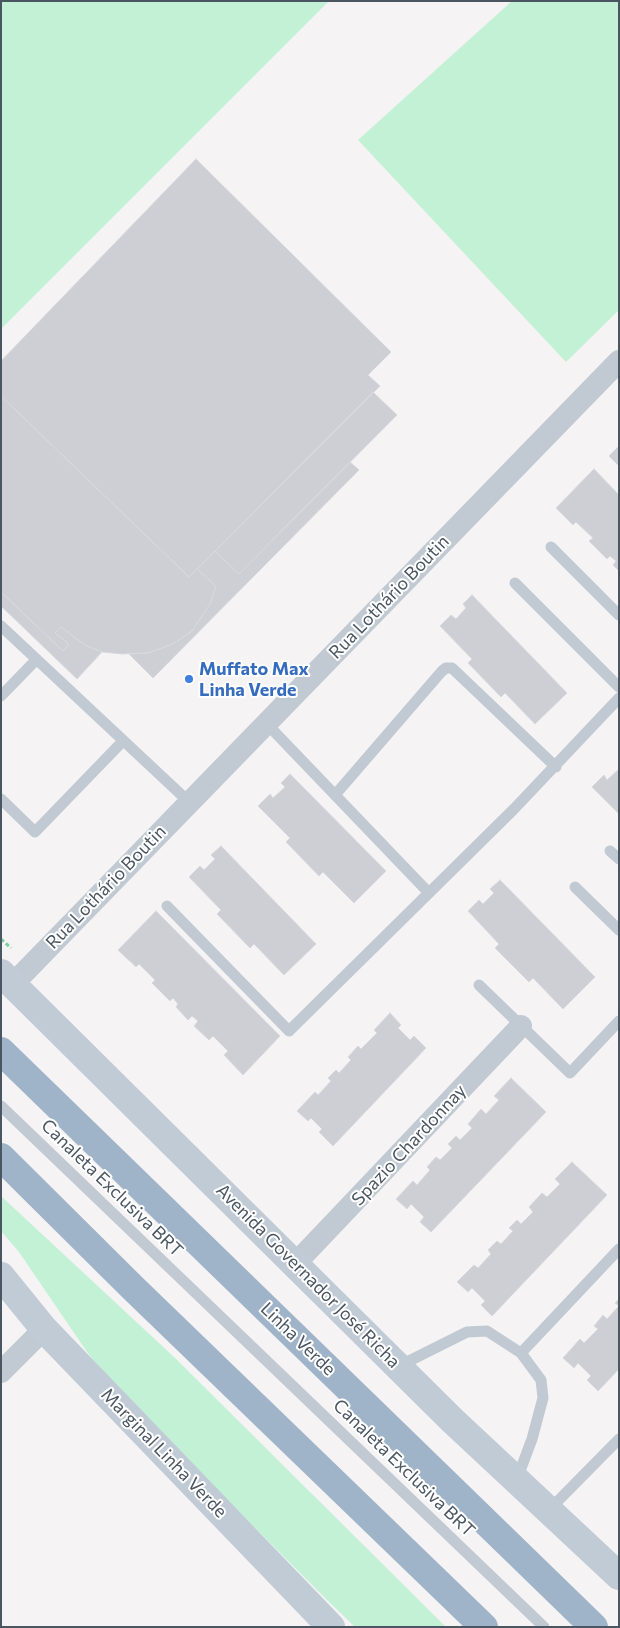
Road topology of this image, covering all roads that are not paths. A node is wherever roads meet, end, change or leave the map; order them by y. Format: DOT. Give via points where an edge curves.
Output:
graph roads {
  1 [pos="619,361"];
  2 [pos="551,547"];
  3 [pos="516,583"];
  4 [pos="619,615"];
  5 [pos="1,626"];
  6 [pos="36,660"];
  7 [pos="619,687"];
  8 [pos="1,696"];
  9 [pos="619,698"];
  10 [pos="266,723"];
  11 [pos="123,741"];
  12 [pos="556,767"];
  13 [pos="335,795"];
  14 [pos="1,799"];
  15 [pos="189,802"];
  16 [pos="575,887"];
  17 [pos="429,893"];
  18 [pos="167,906"];
  19 [pos="619,930"];
  20 [pos="9,969"];
  21 [pos="479,984"];
  22 [pos="619,1021"];
  23 [pos="521,1026"];
  24 [pos="1,1051"];
  25 [pos="1,1106"];
  26 [pos="1,1157"];
  27 [pos="619,1249"];
  28 [pos="296,1263"];
  29 [pos="1,1276"];
  30 [pos="44,1329"];
  31 [pos="520,1353"];
  32 [pos="399,1366"];
  33 [pos="1,1372"];
  34 [pos="619,1439"];
  35 [pos="517,1480"];
  36 [pos="549,1510"];
  37 [pos="619,1576"];
  38 [pos="331,1627"];
  39 [pos="484,1627"];
  40 [pos="544,1627"];
  41 [pos="594,1627"];
  1 -- 10 [label="street, Rua Lothário Boutin"];
  2 -- 4 [label="lane"];
  3 -- 7 [label="lane"];
  5 -- 6 [label="lane"];
  6 -- 8 [label="lane"];
  6 -- 11 [label="lane"];
  9 -- 12 [label="lane"];
  10 -- 13 [label="lane"];
  10 -- 15 [label="street, Rua Lothário Boutin"];
  11 -- 14 [label="lane" via="35,832"];
  11 -- 15 [label="lane"];
  12 -- 13 [label="lane" via="452,668 446,668"];
  12 -- 17 [label="lane"];
  13 -- 17 [label="lane"];
  15 -- 20 [label="street, Rua Lothário Boutin"];
  16 -- 19 [label="lane"];
  17 -- 18 [label="lane" via="289,1031"];
  20 -- 28 [label="main road, Avenida Governador José Richa"];
  21 -- 23 [label="lane"];
  22 -- 23 [label="lane" via="570,1073"];
  23 -- 28 [label="street, Spazio Chardonnay"];
  24 -- 41 [label="highway, Linha Verde"];
  25 -- 40 [label="lane, Canaleta Exclusiva BRT"];
  26 -- 39 [label="highway"];
  27 -- 31 [label="lane"];
  28 -- 32 [label="main road, Avenida Governador José Richa"];
  29 -- 30 [label="main road, Marginal Linha Verde"];
  30 -- 33 [label="street"];
  30 -- 38 [label="main road, Marginal Linha Verde"];
  31 -- 32 [label="lane" via="487,1332 467,1332"];
  31 -- 35 [label="lane" via="541,1380 543,1398"];
  32 -- 35 [label="main road, Avenida Governador José Richa"];
  34 -- 36 [label="lane"];
  35 -- 36 [label="main road, Avenida Governador José Richa"];
  36 -- 37 [label="main road, Avenida Governador José Richa"];
}
